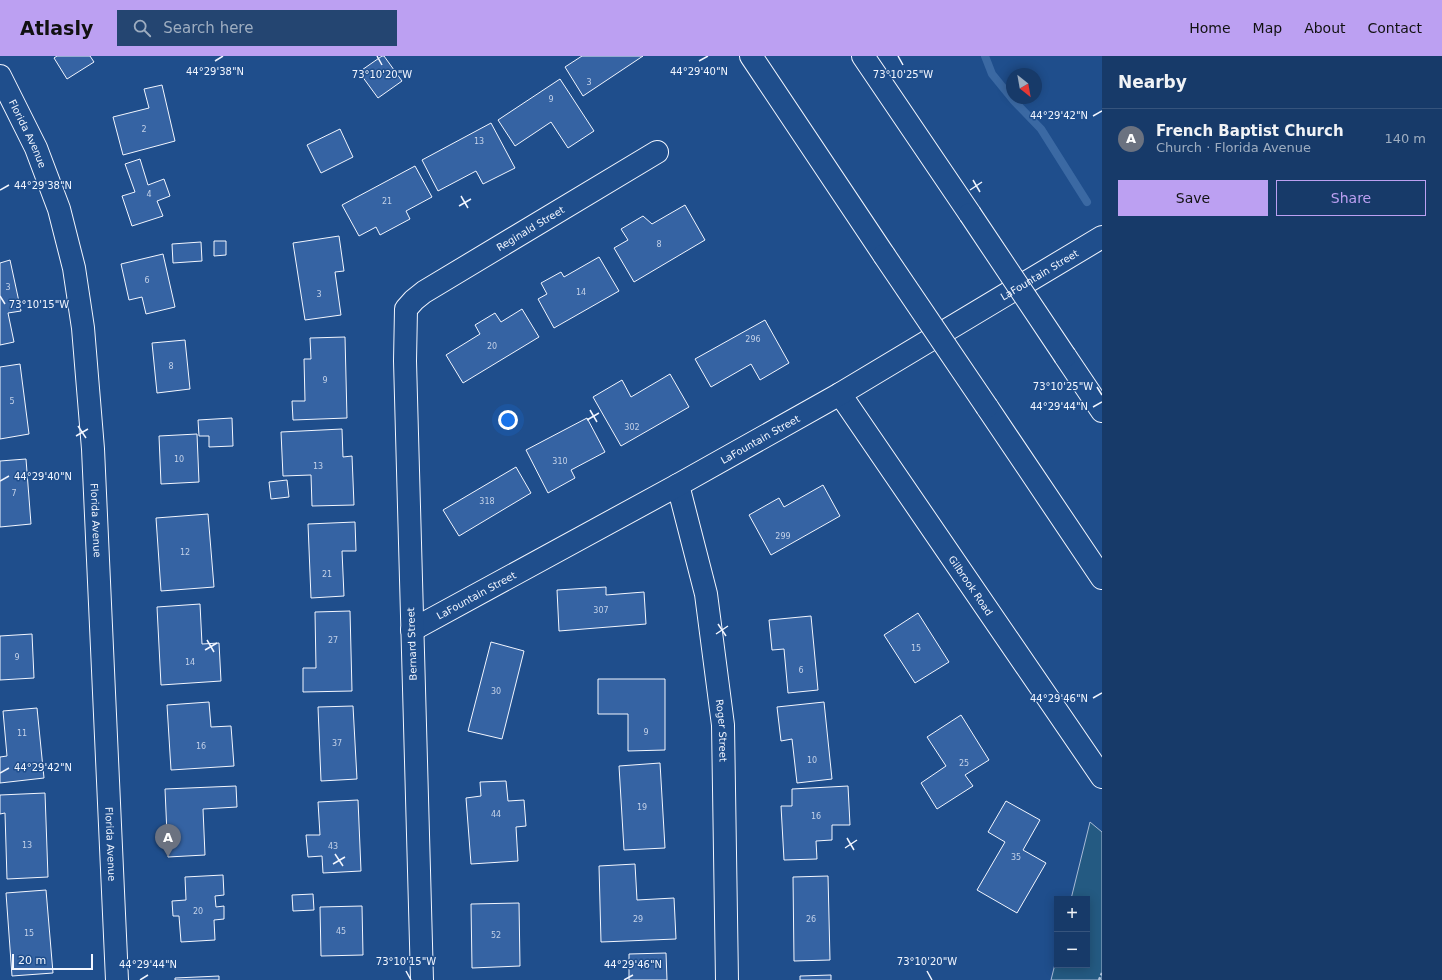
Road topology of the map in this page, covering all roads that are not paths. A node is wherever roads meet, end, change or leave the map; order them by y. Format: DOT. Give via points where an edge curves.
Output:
graph roads {
  1 [pos="751,56"];
  2 [pos="863,56"];
  3 [pos="0,76"];
  4 [pos="657,152"];
  5 [pos="1102,237"];
  6 [pos="406,309"];
  7 [pos="840,394"];
  8 [pos="1102,411"];
  9 [pos="678,485"];
  10 [pos="1102,578"];
  11 [pos="412,630"];
  12 [pos="1102,777"];
  13 [pos="118,980"];
  14 [pos="422,980"];
  15 [pos="727,980"];
  1 -- 10 [label="main road, bridge"];
  2 -- 8 [label="main road, bridge"];
  3 -- 13 [label="main road, Florida Avenue" via="36,148 58,209 74,268 83,328 93,449"];
  4 -- 6 [label="main road, Reginald Street" via="424,292"];
  5 -- 7 [label="main road, LaFountain Street"];
  6 -- 11 [label="main road, Bernard Street"];
  7 -- 9 [label="main road, LaFountain Street"];
  7 -- 12 [label="main road, Gilbrook Road"];
  9 -- 11 [label="main road, LaFountain Street"];
  9 -- 15 [label="main road, Roger Street" via="706,594 723,725"];
  11 -- 14 [label="main road, Bernard Street"];
}
